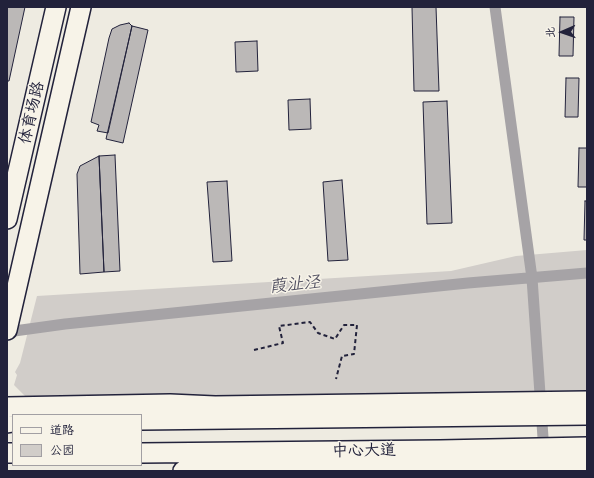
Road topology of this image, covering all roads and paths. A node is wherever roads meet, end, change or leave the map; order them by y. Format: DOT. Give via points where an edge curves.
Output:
graph roads {
  1 [pos="56,7"];
  2 [pos="81,7"];
  3 [pos="7,219"];
  4 [pos="7,330"];
  5 [pos="254,350"];
  6 [pos="336,379"];
  7 [pos="403,403"];
  8 [pos="223,406"];
  9 [pos="7,407"];
  10 [pos="532,408"];
  11 [pos="579,408"];
  12 [pos="426,417"];
  13 [pos="142,420"];
  14 [pos="193,420"];
  15 [pos="440,450"];
  16 [pos="142,453"];
  17 [pos="197,453"];
  18 [pos="581,456"];
  19 [pos="534,457"];
  20 [pos="401,468"];
  21 [pos="183,471"];
  22 [pos="216,471"];
  1 -- 3 [label="main road, 体育场路"];
  2 -- 4 [label="main road"];
  5 -- 6 [label="path" via="283,343 279,326 310,322 318,333 335,339 344,325 357,325 354,354 342,356"];
  7 -- 8 [label="main road"];
  7 -- 10 [label="main road"];
  7 -- 12 [label="main road"];
  8 -- 9 [label="main road" via="170,404"];
  8 -- 14 [label="main road"];
  10 -- 11 [label="main road, 中心大道"];
  10 -- 12 [label="main road, 中心大道"];
  12 -- 14 [label="main road, 中心大道"];
  13 -- 14 [label="main road, 中心大道"];
  15 -- 17 [label="main road, 中心大道"];
  15 -- 19 [label="main road, 中心大道"];
  15 -- 20 [label="main road"];
  16 -- 17 [label="main road, 中心大道"];
  17 -- 22 [label="main road"];
  18 -- 19 [label="main road, 中心大道"];
  19 -- 20 [label="main road"];
  20 -- 22 [label="main road"];
  21 -- 22 [label="main road"];
}
